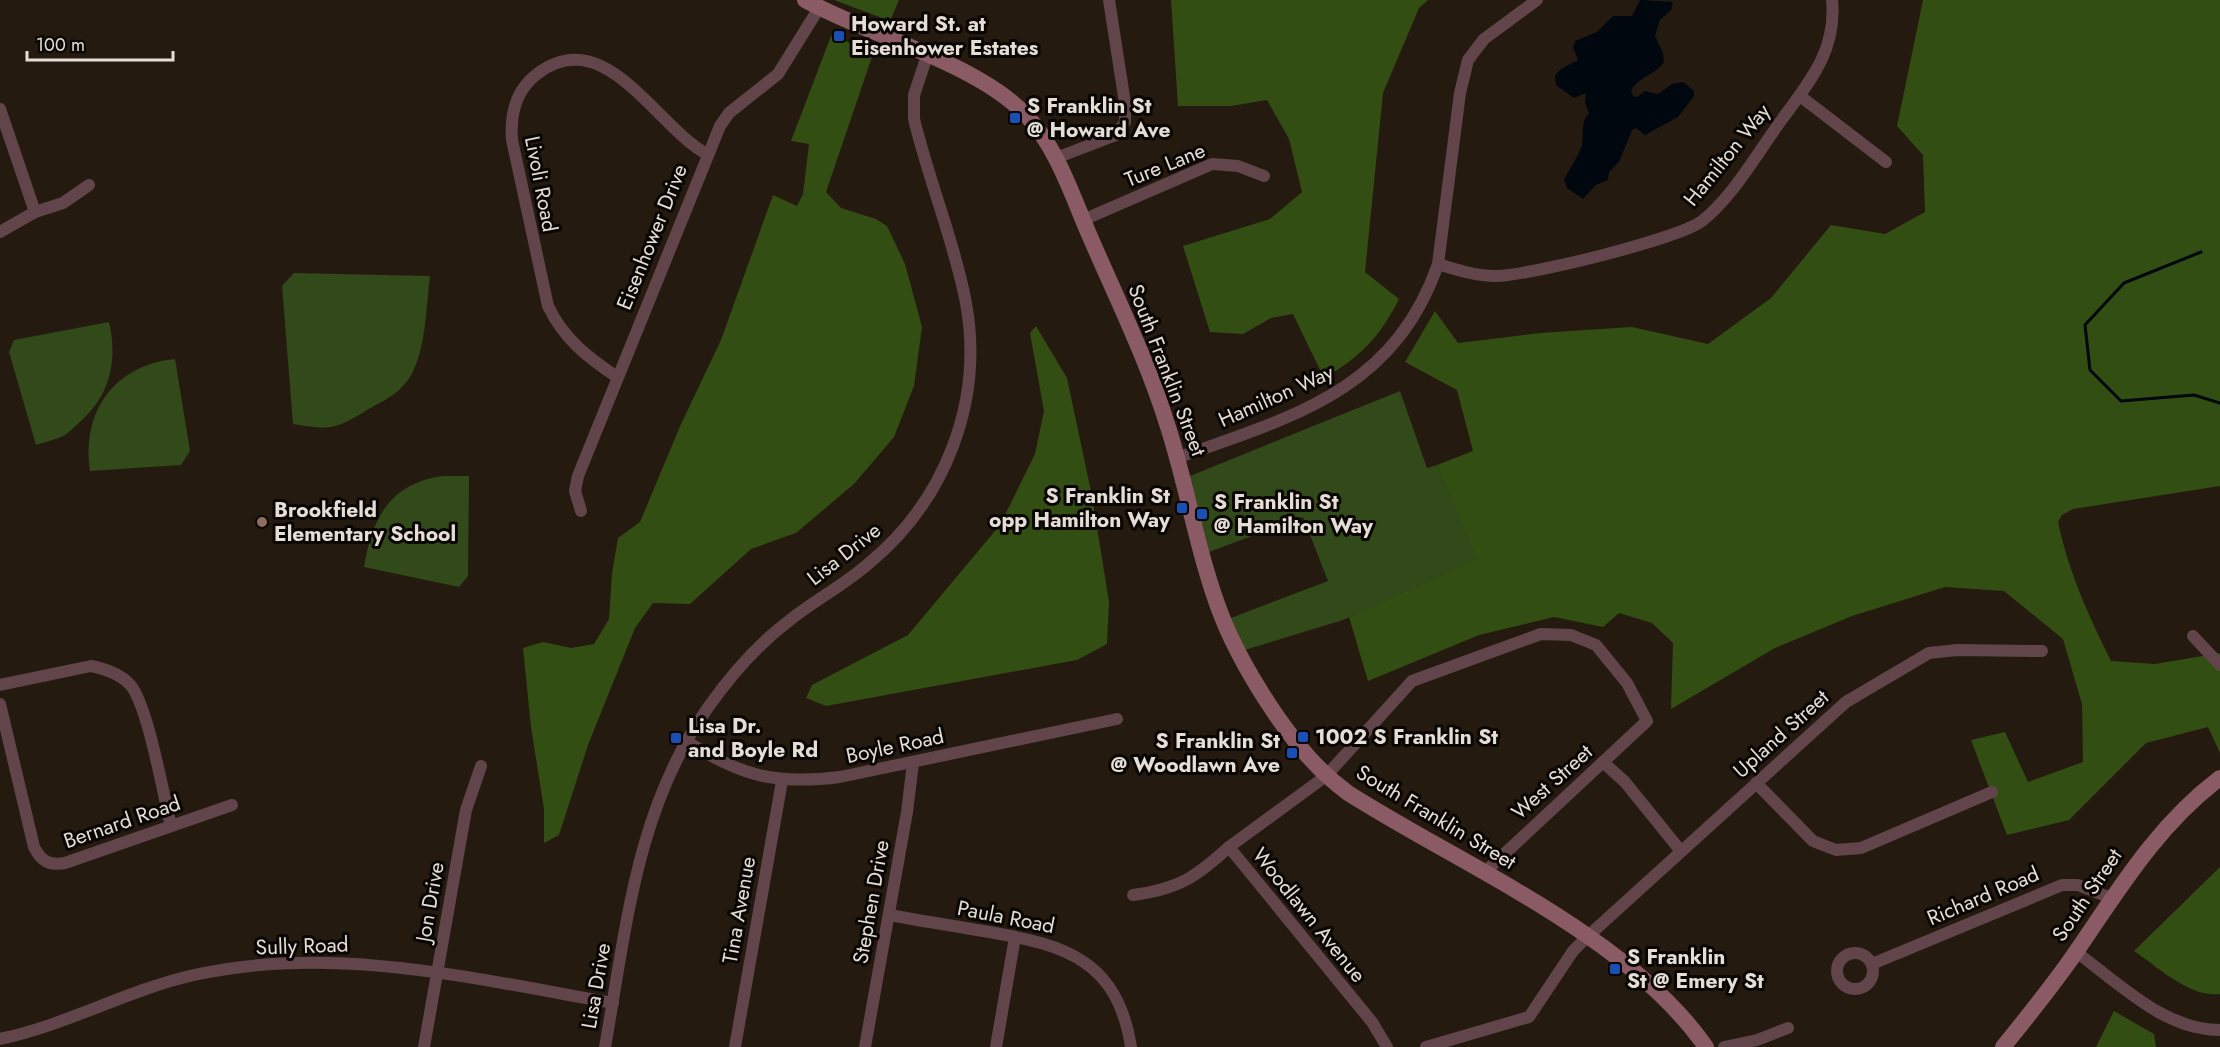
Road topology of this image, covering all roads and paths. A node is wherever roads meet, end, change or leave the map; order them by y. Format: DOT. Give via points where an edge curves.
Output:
graph roads {
  1 [pos="1109,0"];
  2 [pos="1537,0"];
  3 [pos="1832,0"];
  4 [pos="812,4"];
  5 [pos="927,56"];
  6 [pos="1800,96"];
  7 [pos="0,109"];
  8 [pos="2,123"];
  9 [pos="707,154"];
  10 [pos="1056,158"];
  11 [pos="1886,162"];
  12 [pos="1264,176"];
  13 [pos="90,185"];
  14 [pos="35,212"];
  15 [pos="1083,220"];
  16 [pos="0,232"];
  17 [pos="1438,264"];
  18 [pos="617,376"];
  19 [pos="1177,458"];
  20 [pos="580,511"];
  21 [pos="2193,636"];
  22 [pos="2042,651"];
  23 [pos="2220,665"];
  24 [pos="0,685"];
  25 [pos="0,704"];
  26 [pos="1117,719"];
  27 [pos="1647,721"];
  28 [pos="686,741"];
  29 [pos="1603,762"];
  30 [pos="913,763"];
  31 [pos="481,766"];
  32 [pos="1326,776"];
  33 [pos="2220,778"];
  34 [pos="782,781"];
  35 [pos="1756,783"];
  36 [pos="1992,792"];
  37 [pos="232,805"];
  38 [pos="171,826"];
  39 [pos="1229,847"];
  40 [pos="1680,850"];
  41 [pos="1485,872"];
  42 [pos="1133,895"];
  43 [pos="2111,898"];
  44 [pos="889,915"];
  45 [pos="1016,937"];
  46 [pos="1587,937"];
  47 [pos="2076,952"];
  48 [pos="1872,964"];
  49 [pos="436,974"];
  50 [pos="613,1003"];
  51 [pos="1788,1028"];
  52 [pos="2220,1030"];
  53 [pos="0,1039"];
  54 [pos="424,1047"];
  55 [pos="605,1047"];
  56 [pos="735,1047"];
  57 [pos="866,1047"];
  58 [pos="996,1047"];
  59 [pos="1131,1047"];
  60 [pos="1387,1047"];
  61 [pos="1426,1047"];
  62 [pos="1706,1047"];
  63 [pos="1724,1047"];
  64 [pos="2003,1047"];
  1 -- 10 [label="street" via="1125,122 1116,135"];
  2 -- 17 [label="street, Hamilton Way" via="1484,39 1468,60 1460,93"];
  3 -- 6 [label="street, Hamilton Way" via="1834,18 1825,56"];
  4 -- 5 [label="main road, South Franklin Street"];
  4 -- 9 [label="street, Eisenhower Drive" via="778,74 729,113"];
  5 -- 10 [label="main road, South Franklin Street" via="1006,98 1043,135"];
  5 -- 28 [label="street, Lisa Drive" via="914,95 914,119 961,281 970,333 968,383 956,441 936,485 906,528 865,567 788,621 759,647 717,694"];
  6 -- 11 [label="street"];
  6 -- 17 [label="street, Hamilton Way" via="1713,210 1685,230 1514,274 1481,275"];
  7 -- 8 [label="street"];
  8 -- 14 [label="street"];
  9 -- 18 [label="street, Eisenhower Drive"];
  9 -- 18 [label="street, Livoli Road" via="682,138 626,81 597,63 566,61 549,66 519,94 511,125 512,140 548,306 556,323 577,348"];
  10 -- 15 [label="main road, South Franklin Street"];
  12 -- 15 [label="street, Ture Lane" via="1238,166 1212,164"];
  13 -- 14 [label="street" via="63,203"];
  14 -- 16 [label="street"];
  15 -- 19 [label="main road, South Franklin Street" via="1151,379"];
  17 -- 19 [label="street, Hamilton Way" via="1411,322 1371,369 1311,407"];
  18 -- 20 [label="street, Eisenhower Drive" via="578,476 575,491"];
  19 -- 32 [label="main road, South Franklin Street" via="1214,592 1232,640 1288,732"];
  21 -- 23 [label="street"];
  22 -- 35 [label="street, Upland Street" via="1957,650 1920,656 1838,709"];
  24 -- 38 [label="street" via="91,666 124,679 141,705"];
  25 -- 38 [label="street, Bernard Road" via="34,847 46,863 65,863"];
  26 -- 30 [label="street, Boyle Road"];
  27 -- 29 [label="street, West Street"];
  27 -- 32 [label="street, Woodlawn Avenue" via="1627,683 1596,645 1571,635 1541,634 1412,681"];
  28 -- 34 [label="street, Boyle Road" via="738,769"];
  28 -- 50 [label="street, Lisa Drive" via="648,827"];
  29 -- 40 [label="street"];
  29 -- 41 [label="street, West Street"];
  30 -- 34 [label="street, Boyle Road" via="840,777"];
  30 -- 44 [label="street, Stephen Drive"];
  31 -- 49 [label="street, Jon Drive" via="465,810"];
  32 -- 39 [label="street, Woodlawn Avenue"];
  32 -- 41 [label="main road, South Franklin Street" via="1380,813"];
  33 -- 43 [label="main road, South Street" via="2161,832"];
  34 -- 56 [label="street, Tina Avenue"];
  35 -- 36 [label="street" via="1813,841 1823,847 1849,851"];
  35 -- 40 [label="street, Upland Street"];
  37 -- 38 [label="street, Bernard Road"];
  39 -- 42 [label="street" via="1183,884"];
  39 -- 60 [label="street, Woodlawn Avenue" via="1372,1022"];
  40 -- 46 [label="street, Upland Street"];
  41 -- 46 [label="main road, South Franklin Street"];
  43 -- 47 [label="main road, South Street"];
  43 -- 48 [label="street, Richard Road" via="2079,885 2061,885"];
  44 -- 45 [label="street, Paula Road"];
  44 -- 57 [label="street, Stephen Drive"];
  45 -- 58 [label="street"];
  45 -- 59 [label="street, Paula Road" via="1071,952 1097,970 1124,1012"];
  46 -- 61 [label="street, Upland Street" via="1529,1017"];
  46 -- 62 [label="main road, South Franklin Street" via="1657,991"];
  47 -- 52 [label="street" via="2154,1010 2197,1028"];
  47 -- 64 [label="main road, South Street"];
  49 -- 50 [label="street, Sully Road"];
  49 -- 53 [label="street, Sully Road" via="338,963 224,970 156,986"];
  49 -- 54 [label="street, Jon Drive"];
  50 -- 55 [label="street, Lisa Drive"];
  51 -- 63 [label="street"];
}
